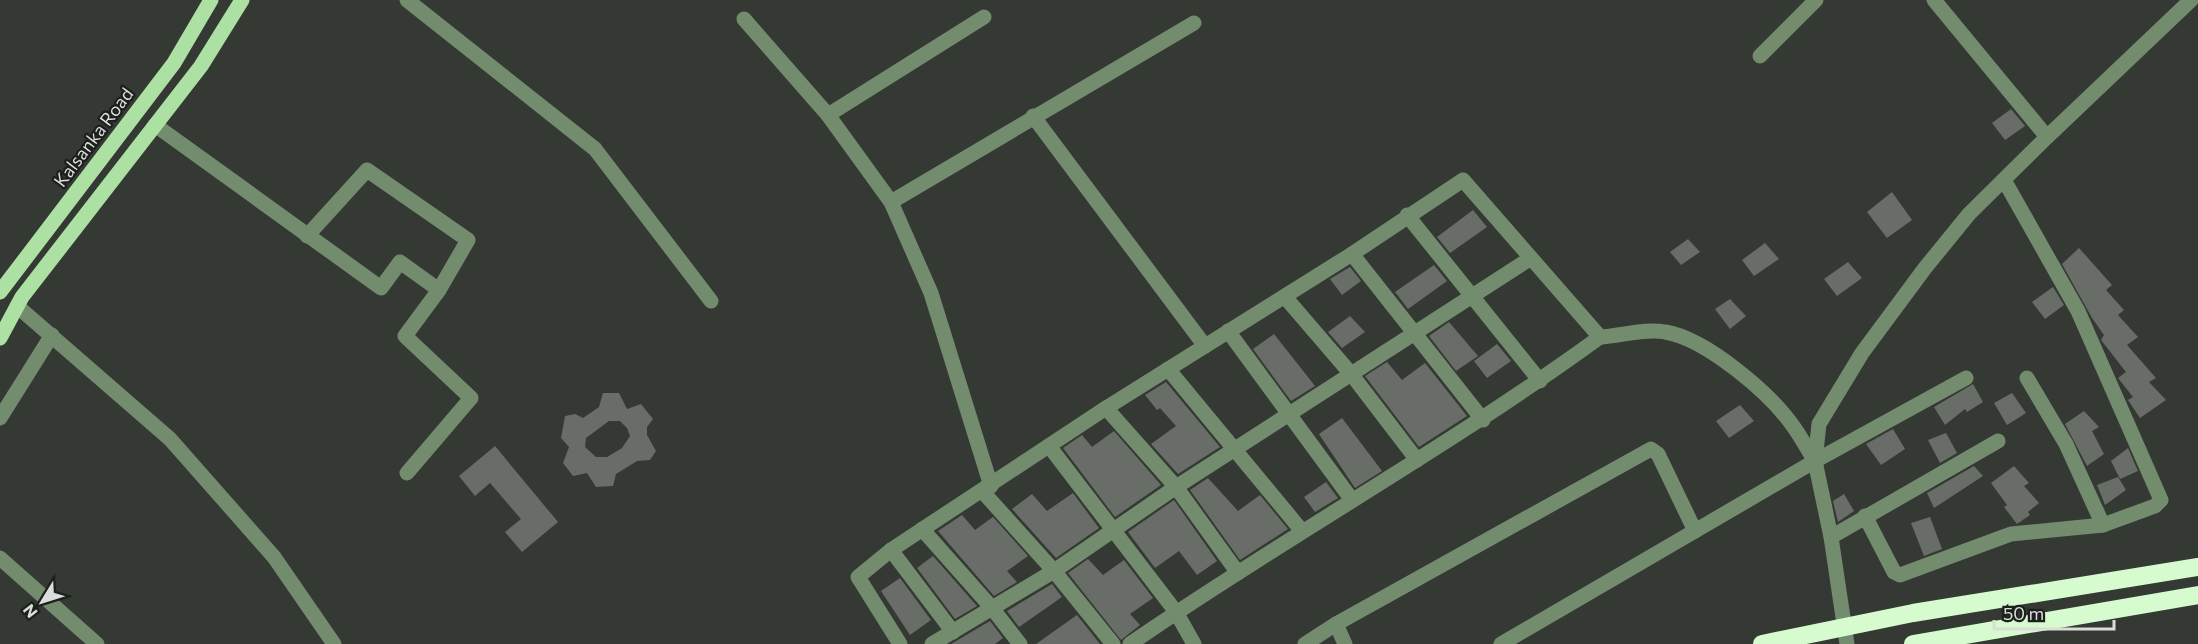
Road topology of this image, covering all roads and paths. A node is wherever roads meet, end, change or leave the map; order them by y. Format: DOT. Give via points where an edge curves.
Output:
graph roads {
  1 [pos="211,0"];
  2 [pos="242,0"];
  3 [pos="407,0"];
  4 [pos="1816,0"];
  5 [pos="1934,0"];
  6 [pos="2192,0"];
  7 [pos="984,17"];
  8 [pos="744,19"];
  9 [pos="1194,23"];
  10 [pos="1760,56"];
  11 [pos="828,115"];
  12 [pos="1033,116"];
  13 [pos="155,125"];
  14 [pos="2047,137"];
  15 [pos="2004,180"];
  16 [pos="891,202"];
  17 [pos="1407,215"];
  18 [pos="307,236"];
  19 [pos="1352,254"];
  20 [pos="1532,258"];
  21 [pos="439,290"];
  22 [pos="0,292"];
  23 [pos="1285,297"];
  24 [pos="1472,298"];
  25 [pos="711,302"];
  26 [pos="17,306"];
  27 [pos="1228,331"];
  28 [pos="52,335"];
  29 [pos="1415,335"];
  30 [pos="0,338"];
  31 [pos="1600,338"];
  32 [pos="1205,346"];
  33 [pos="1168,369"];
  34 [pos="1352,375"];
  35 [pos="1966,378"];
  36 [pos="2027,378"];
  37 [pos="1540,381"];
  38 [pos="1106,408"];
  39 [pos="1290,415"];
  40 [pos="0,418"];
  41 [pos="1483,420"];
  42 [pos="1998,441"];
  43 [pos="1049,446"];
  44 [pos="1235,450"];
  45 [pos="1417,460"];
  46 [pos="1815,461"];
  47 [pos="407,473"];
  48 [pos="1176,487"];
  49 [pos="987,489"];
  50 [pos="1352,500"];
  51 [pos="1865,516"];
  52 [pos="2103,525"];
  53 [pos="922,530"];
  54 [pos="1112,531"];
  55 [pos="1302,531"];
  56 [pos="1695,531"];
  57 [pos="1831,537"];
  58 [pos="891,550"];
  59 [pos="0,558"];
  60 [pos="2198,567"];
  61 [pos="1054,570"];
  62 [pos="1238,573"];
  63 [pos="2198,595"];
  64 [pos="992,608"];
  65 [pos="1176,612"];
  66 [pos="1336,624"];
  67 [pos="953,632"];
  68 [pos="1846,635"];
  69 [pos="97,644"];
  70 [pos="334,644"];
  71 [pos="900,644"];
  72 [pos="932,644"];
  73 [pos="1020,644"];
  74 [pos="1113,644"];
  75 [pos="1130,644"];
  76 [pos="1194,644"];
  77 [pos="1305,644"];
  78 [pos="1345,644"];
  79 [pos="1501,644"];
  80 [pos="1762,644"];
  81 [pos="1913,644"];
  1 -- 22 [label="main road, Kalsanka Road" via="174,63"];
  2 -- 13 [label="main road" via="201,66"];
  3 -- 25 [label="street" via="595,149"];
  4 -- 10 [label="street"];
  5 -- 14 [label="street"];
  6 -- 14 [label="street"];
  7 -- 11 [label="street"];
  8 -- 11 [label="street"];
  9 -- 12 [label="street"];
  11 -- 16 [label="street"];
  12 -- 16 [label="street"];
  12 -- 32 [label="street"];
  13 -- 18 [label="street"];
  13 -- 26 [label="main road"];
  14 -- 15 [label="street"];
  15 -- 46 [label="street" via="1969,214 1862,352 1819,424"];
  15 -- 52 [label="street" via="2078,311 2161,494 2155,506"];
  16 -- 49 [label="street" via="931,293"];
  17 -- 19 [label="street"];
  17 -- 20 [label="street" via="1463,180"];
  17 -- 24 [label="street"];
  18 -- 21 [label="street" via="381,288 400,262"];
  18 -- 21 [label="street" via="367,171 468,240"];
  19 -- 23 [label="street"];
  19 -- 29 [label="street"];
  20 -- 24 [label="street"];
  20 -- 31 [label="street"];
  21 -- 47 [label="street" via="405,336 471,398"];
  23 -- 27 [label="street"];
  23 -- 34 [label="street"];
  24 -- 29 [label="street"];
  24 -- 37 [label="street"];
  26 -- 28 [label="street"];
  26 -- 30 [label="main road"];
  27 -- 32 [label="street"];
  27 -- 39 [label="street"];
  28 -- 40 [label="street"];
  28 -- 70 [label="street" via="170,439 274,557"];
  29 -- 34 [label="street"];
  29 -- 41 [label="street"];
  31 -- 37 [label="street"];
  31 -- 46 [label="street" via="1664,331 1697,342 1735,369 1792,424"];
  32 -- 33 [label="street"];
  33 -- 38 [label="street"];
  33 -- 44 [label="street"];
  34 -- 39 [label="street"];
  34 -- 45 [label="street"];
  35 -- 46 [label="street"];
  36 -- 52 [label="street" via="2066,444"];
  37 -- 41 [label="street"];
  38 -- 43 [label="street"];
  38 -- 48 [label="street"];
  39 -- 44 [label="street"];
  39 -- 50 [label="street"];
  41 -- 45 [label="street"];
  42 -- 51 [label="street"];
  43 -- 49 [label="street"];
  43 -- 54 [label="street"];
  44 -- 48 [label="street"];
  44 -- 55 [label="street"];
  45 -- 50 [label="street"];
  46 -- 56 [label="street"];
  46 -- 57 [label="street"];
  48 -- 54 [label="street"];
  48 -- 62 [label="street"];
  49 -- 53 [label="street"];
  49 -- 61 [label="street"];
  50 -- 55 [label="street"];
  51 -- 52 [label="street" via="1894,572 1900,575 2011,534"];
  51 -- 57 [label="street"];
  53 -- 58 [label="street"];
  53 -- 64 [label="street"];
  54 -- 61 [label="street"];
  54 -- 65 [label="street"];
  55 -- 62 [label="street"];
  56 -- 66 [label="street" via="1658,454 1651,449"];
  56 -- 79 [label="street"];
  57 -- 68 [label="street"];
  58 -- 67 [label="street"];
  58 -- 71 [label="street" via="858,577"];
  59 -- 69 [label="street"];
  60 -- 68 [label="highway" via="2051,589"];
  61 -- 64 [label="street"];
  61 -- 74 [label="street"];
  62 -- 65 [label="street"];
  63 -- 81 [label="highway"];
  64 -- 67 [label="street"];
  64 -- 73 [label="street"];
  65 -- 75 [label="street"];
  65 -- 76 [label="street"];
  66 -- 77 [label="street"];
  66 -- 78 [label="street"];
  67 -- 72 [label="street"];
  68 -- 80 [label="highway"];
}
